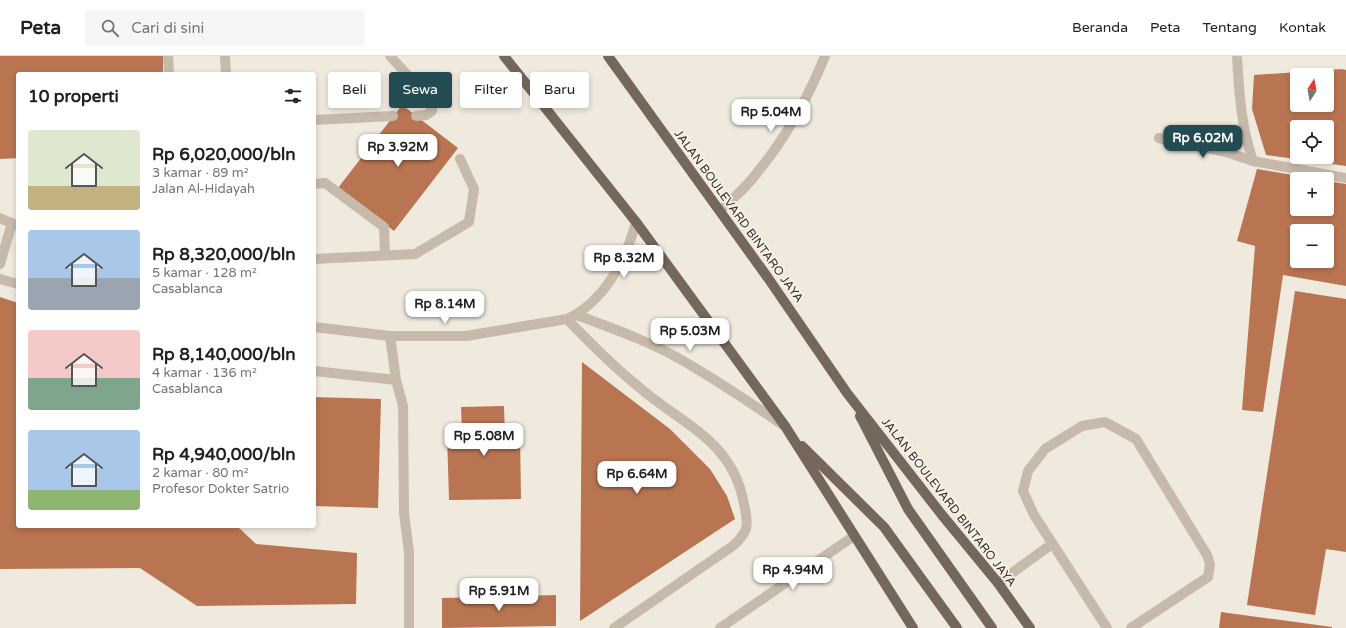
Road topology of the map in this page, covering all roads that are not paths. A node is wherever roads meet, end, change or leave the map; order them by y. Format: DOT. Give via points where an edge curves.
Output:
graph roads {
  1 [pos="168,56"];
  2 [pos="225,56"];
  3 [pos="390,56"];
  4 [pos="504,56"];
  5 [pos="608,56"];
  6 [pos="825,56"];
  7 [pos="1237,56"];
  8 [pos="169,72"];
  9 [pos="226,72"];
  10 [pos="393,116"];
  11 [pos="416,116"];
  12 [pos="316,120"];
  13 [pos="1159,138"];
  14 [pos="460,159"];
  15 [pos="1253,161"];
  16 [pos="1346,178"];
  17 [pos="316,184"];
  18 [pos="720,211"];
  19 [pos="0,218"];
  20 [pos="636,222"];
  21 [pos="15,224"];
  22 [pos="385,255"];
  23 [pos="316,259"];
  24 [pos="0,264"];
  25 [pos="0,279"];
  26 [pos="16,283"];
  27 [pos="577,315"];
  28 [pos="567,319"];
  29 [pos="316,327"];
  30 [pos="390,336"];
  31 [pos="316,372"];
  32 [pos="396,380"];
  33 [pos="847,393"];
  34 [pos="785,426"];
  35 [pos="791,434"];
  36 [pos="854,536"];
  37 [pos="1052,544"];
  38 [pos="998,583"];
  39 [pos="409,628"];
  40 [pos="614,628"];
  41 [pos="720,628"];
  42 [pos="913,628"];
  43 [pos="957,628"];
  44 [pos="992,628"];
  45 [pos="1030,628"];
  46 [pos="1108,628"];
  47 [pos="1131,628"];
  1 -- 8 [label="street"];
  2 -- 9 [label="street"];
  3 -- 11 [label="street" via="432,102 432,111 429,114"];
  4 -- 20 [label="main road"];
  5 -- 18 [label="main road, JALAN BOULEVARD BINTARO JAYA"];
  6 -- 18 [label="street" via="810,93 776,146 756,175"];
  7 -- 15 [label="street" via="1241,112"];
  10 -- 12 [label="street"];
  13 -- 15 [label="street" via="1226,152"];
  14 -- 22 [label="street" via="474,189 469,222 415,254"];
  15 -- 16 [label="street"];
  17 -- 22 [label="street" via="325,183 384,227"];
  18 -- 33 [label="main road, JALAN BOULEVARD BINTARO JAYA"];
  19 -- 21 [label="street"];
  20 -- 27 [label="street" via="621,264 596,297"];
  20 -- 34 [label="main road"];
  21 -- 24 [label="street"];
  22 -- 23 [label="street"];
  25 -- 26 [label="street"];
  27 -- 28 [label="street"];
  27 -- 34 [label="street" via="677,357"];
  28 -- 30 [label="street" via="466,336"];
  28 -- 40 [label="street" via="641,390 698,430 726,460 742,490 748,523 743,536 734,545"];
  29 -- 30 [label="street"];
  30 -- 32 [label="street"];
  31 -- 32 [label="street"];
  32 -- 39 [label="street" via="403,406 404,513 409,552"];
  33 -- 38 [label="main road, JALAN BOULEVARD BINTARO JAYA"];
  33 -- 44 [label="main road, JALAN BOULEVARD BINTARO JAYA" via="908,509"];
  34 -- 35 [label="main road"];
  35 -- 36 [label="main road"];
  35 -- 43 [label="main road" via="884,527"];
  36 -- 41 [label="street"];
  36 -- 42 [label="main road"];
  37 -- 38 [label="street"];
  37 -- 46 [label="street"];
  37 -- 47 [label="street" via="1023,491 1028,471 1045,449 1082,426 1105,422 1136,439 1207,555 1210,572 1208,578"];
  38 -- 45 [label="main road, JALAN BOULEVARD BINTARO JAYA"];
}
